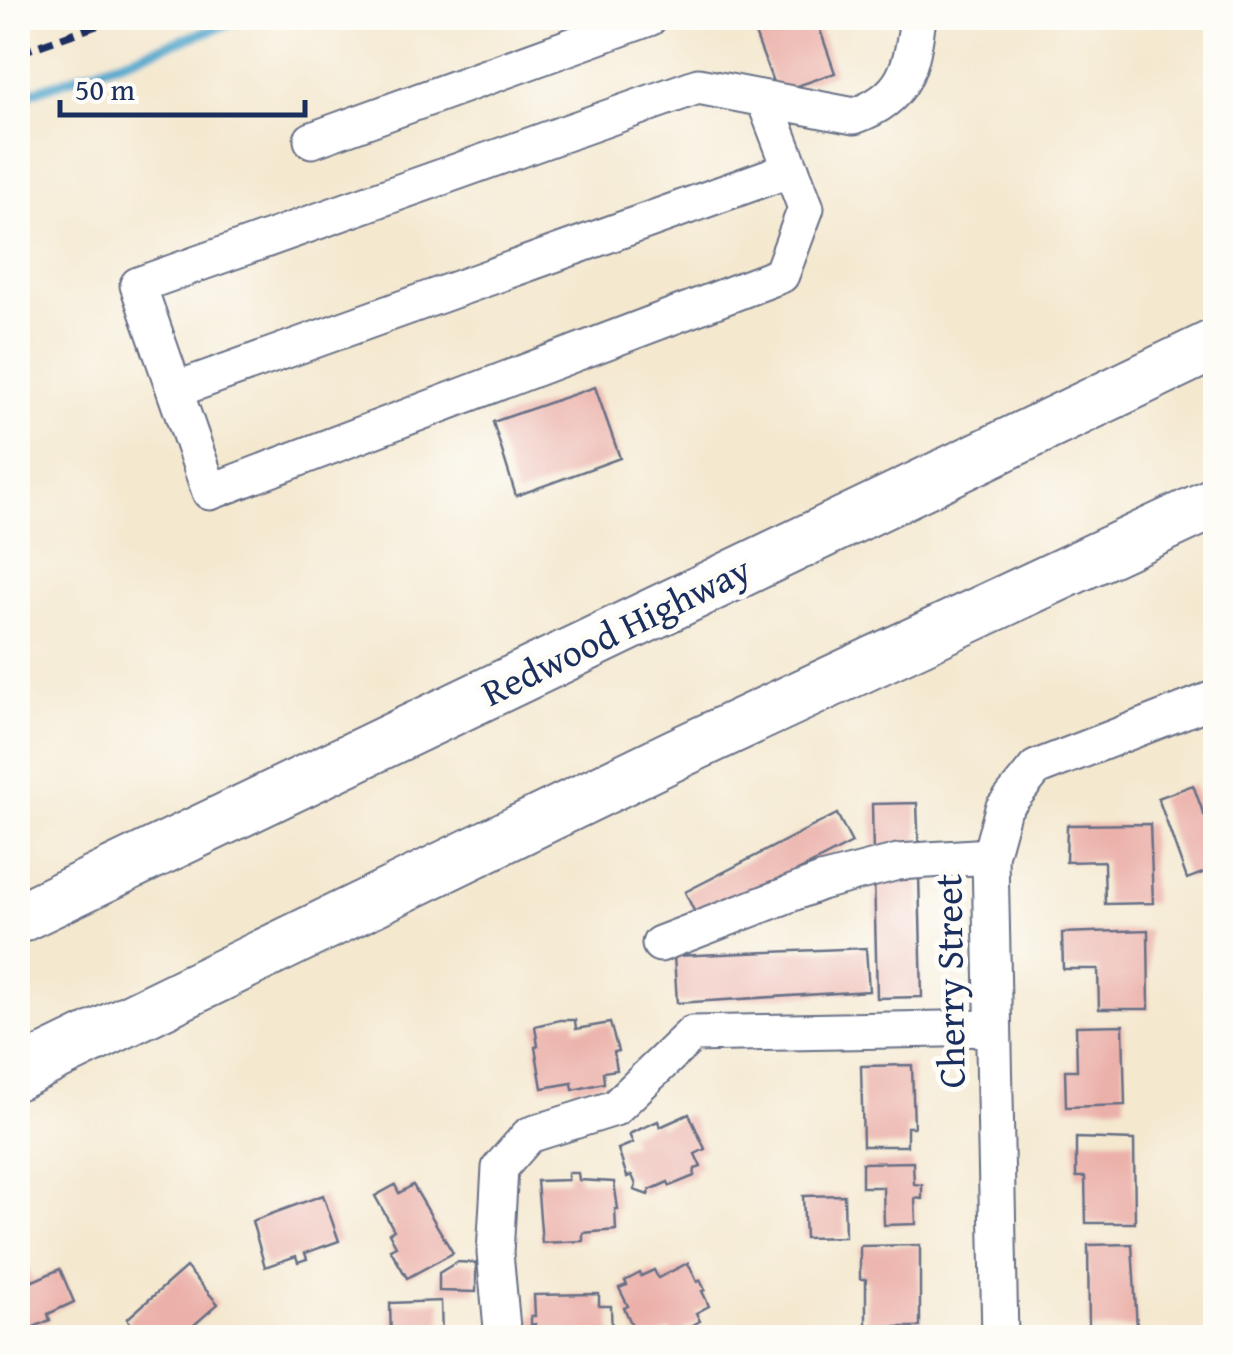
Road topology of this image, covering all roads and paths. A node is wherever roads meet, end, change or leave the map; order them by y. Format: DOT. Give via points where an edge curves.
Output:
graph roads {
  1 [pos="649,18"];
  2 [pos="918,18"];
  3 [pos="764,99"];
  4 [pos="312,140"];
  5 [pos="791,169"];
  6 [pos="1216,344"];
  7 [pos="175,390"];
  8 [pos="1203,511"];
  9 [pos="1216,698"];
  10 [pos="990,856"];
  11 [pos="18,918"];
  12 [pos="660,944"];
  13 [pos="993,1028"];
  14 [pos="18,1074"];
  15 [pos="506,1338"];
  16 [pos="1000,1338"];
  1 -- 4 [label="street"];
  2 -- 3 [label="street" via="906,77 872,110 854,116"];
  3 -- 5 [label="street"];
  3 -- 7 [label="street" via="698,86 138,285"];
  5 -- 7 [label="street"];
  5 -- 7 [label="street" via="806,208 781,274 210,492"];
  6 -- 11 [label="highway, Redwood Highway"];
  8 -- 14 [label="highway" via="658,762"];
  9 -- 10 [label="street, Cherry Street" via="1036,768 1004,809"];
  10 -- 12 [label="street" via="898,862 821,882"];
  10 -- 13 [label="street, Cherry Street"];
  13 -- 15 [label="street" via="692,1034 615,1108 529,1134 500,1168 494,1252"];
  13 -- 16 [label="street, Cherry Street"];
}
